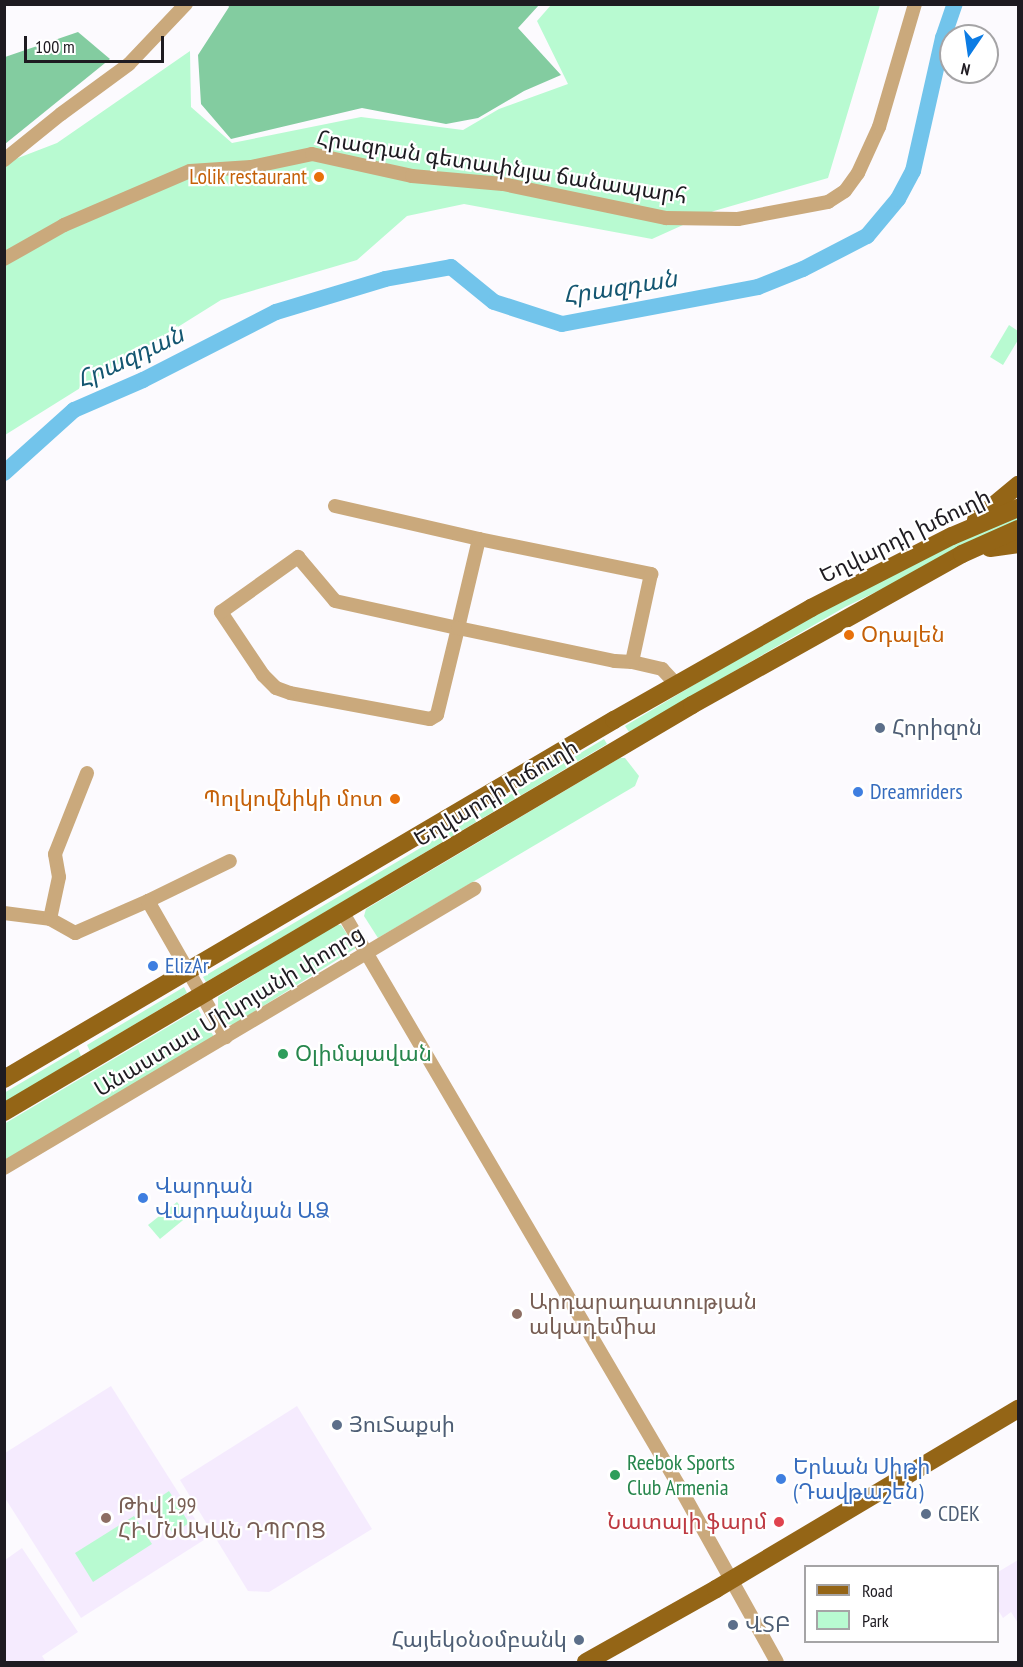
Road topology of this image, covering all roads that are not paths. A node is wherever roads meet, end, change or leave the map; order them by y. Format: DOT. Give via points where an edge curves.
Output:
graph roads {
  1 [pos="186,4"];
  2 [pos="915,4"];
  3 [pos="4,160"];
  4 [pos="4,259"];
  5 [pos="1018,485"];
  6 [pos="335,506"];
  7 [pos="1018,508"];
  8 [pos="1018,529"];
  9 [pos="952,536"];
  10 [pos="479,539"];
  11 [pos="1018,544"];
  12 [pos="962,554"];
  13 [pos="458,628"];
  14 [pos="632,662"];
  15 [pos="676,684"];
  16 [pos="614,720"];
  17 [pos="625,744"];
  18 [pos="87,773"];
  19 [pos="230,861"];
  20 [pos="474,889"];
  21 [pos="148,901"];
  22 [pos="4,913"];
  23 [pos="343,913"];
  24 [pos="50,919"];
  25 [pos="367,953"];
  26 [pos="188,971"];
  27 [pos="203,996"];
  28 [pos="226,1037"];
  29 [pos="4,1079"];
  30 [pos="4,1112"];
  31 [pos="4,1168"];
  32 [pos="1018,1409"];
  33 [pos="1018,1415"];
  34 [pos="731,1583"];
  35 [pos="599,1660"];
  36 [pos="777,1662"];
  1 -- 3 [label="street" via="129,64"];
  2 -- 4 [label="street, Հրազդան գետափնյա ճանապարհ" via="879,127 858,173 845,191 828,202 738,219 666,218 503,184 412,176 312,154 251,167 190,171 64,225"];
  5 -- 9 [label="main road"];
  6 -- 10 [label="street"];
  7 -- 9 [label="main road, Եղվարդի խճուղի"];
  8 -- 12 [label="main road, Եղվարդի խճուղի"];
  9 -- 15 [label="main road, Եղվարդի խճուղի" via="841,591"];
  10 -- 13 [label="street"];
  10 -- 14 [label="street" via="651,574"];
  11 -- 12 [label="main road"];
  12 -- 17 [label="main road, Եղվարդի խճուղի"];
  13 -- 13 [label="street" via="437,715 430,719 276,688 221,612 298,557 335,601"];
  13 -- 14 [label="street"];
  14 -- 15 [label="street" via="662,669"];
  15 -- 16 [label="main road, Եղվարդի խճուղի"];
  16 -- 17 [label="main road"];
  16 -- 26 [label="main road, Եղվարդի խճուղի"];
  17 -- 23 [label="main road, Եղվարդի խճուղի"];
  18 -- 24 [label="street" via="55,854 59,877"];
  19 -- 21 [label="street"];
  20 -- 25 [label="street, Անաստաս Միկոյանի փողոց"];
  21 -- 24 [label="street" via="75,933"];
  21 -- 26 [label="street"];
  22 -- 24 [label="street"];
  23 -- 25 [label="street"];
  23 -- 27 [label="main road, Եղվարդի խճուղի"];
  25 -- 28 [label="street, Անաստաս Միկոյանի փողոց"];
  25 -- 34 [label="street"];
  26 -- 27 [label="street"];
  26 -- 29 [label="main road, Եղվարդի խճուղի"];
  27 -- 28 [label="street"];
  27 -- 30 [label="main road, Եղվարդի խճուղի"];
  28 -- 31 [label="street, Անաստաս Միկոյանի փողոց"];
  32 -- 34 [label="main road"];
  33 -- 34 [label="main road"];
  34 -- 35 [label="main road"];
  34 -- 36 [label="street"];
}
